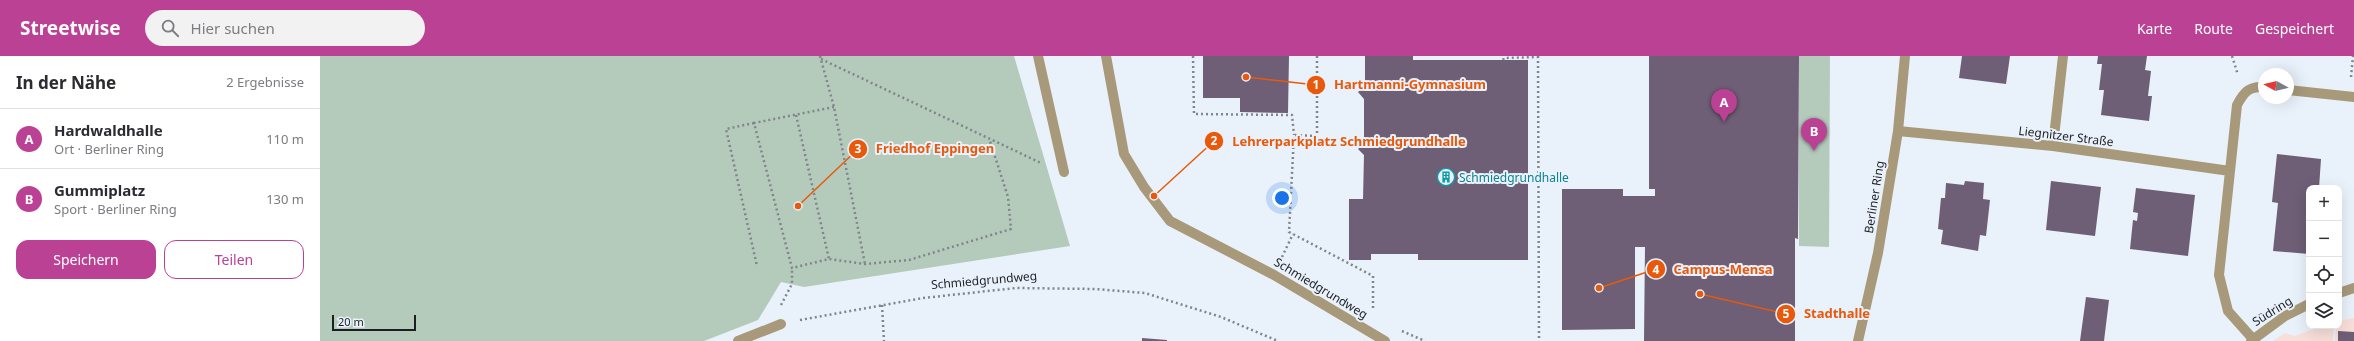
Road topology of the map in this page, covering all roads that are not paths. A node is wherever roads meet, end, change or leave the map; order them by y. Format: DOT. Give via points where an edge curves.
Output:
graph roads {
  1 [pos="1038,56"];
  2 [pos="1106,56"];
  3 [pos="1905,56"];
  4 [pos="2063,56"];
  5 [pos="2258,86"];
  6 [pos="2294,91"];
  7 [pos="2354,97"];
  8 [pos="1898,131"];
  9 [pos="2053,146"];
  10 [pos="2230,171"];
  11 [pos="1064,172"];
  12 [pos="2354,288"];
  13 [pos="2342,292"];
  14 [pos="2306,306"];
  15 [pos="781,324"];
  16 [pos="2252,340"];
  17 [pos="738,341"];
  18 [pos="1385,341"];
  19 [pos="1858,341"];
  1 -- 11 [label="street"];
  2 -- 18 [label="street, Schmiedgrundweg" via="1124,154 1144,187 1170,221 1274,275"];
  3 -- 8 [label="street, Berliner Ring"];
  4 -- 9 [label="street"];
  5 -- 10 [label="street" via="2244,92 2237,105"];
  6 -- 7 [label="street"];
  8 -- 9 [label="street, Liegnitzer Straße"];
  8 -- 19 [label="street, Berliner Ring" via="1878,253"];
  9 -- 10 [label="street, Liegnitzer Straße"];
  10 -- 16 [label="street" via="2219,275 2228,311"];
  12 -- 13 [label="street"];
  14 -- 16 [label="street, Südring"];
  15 -- 17 [label="street"];
}
